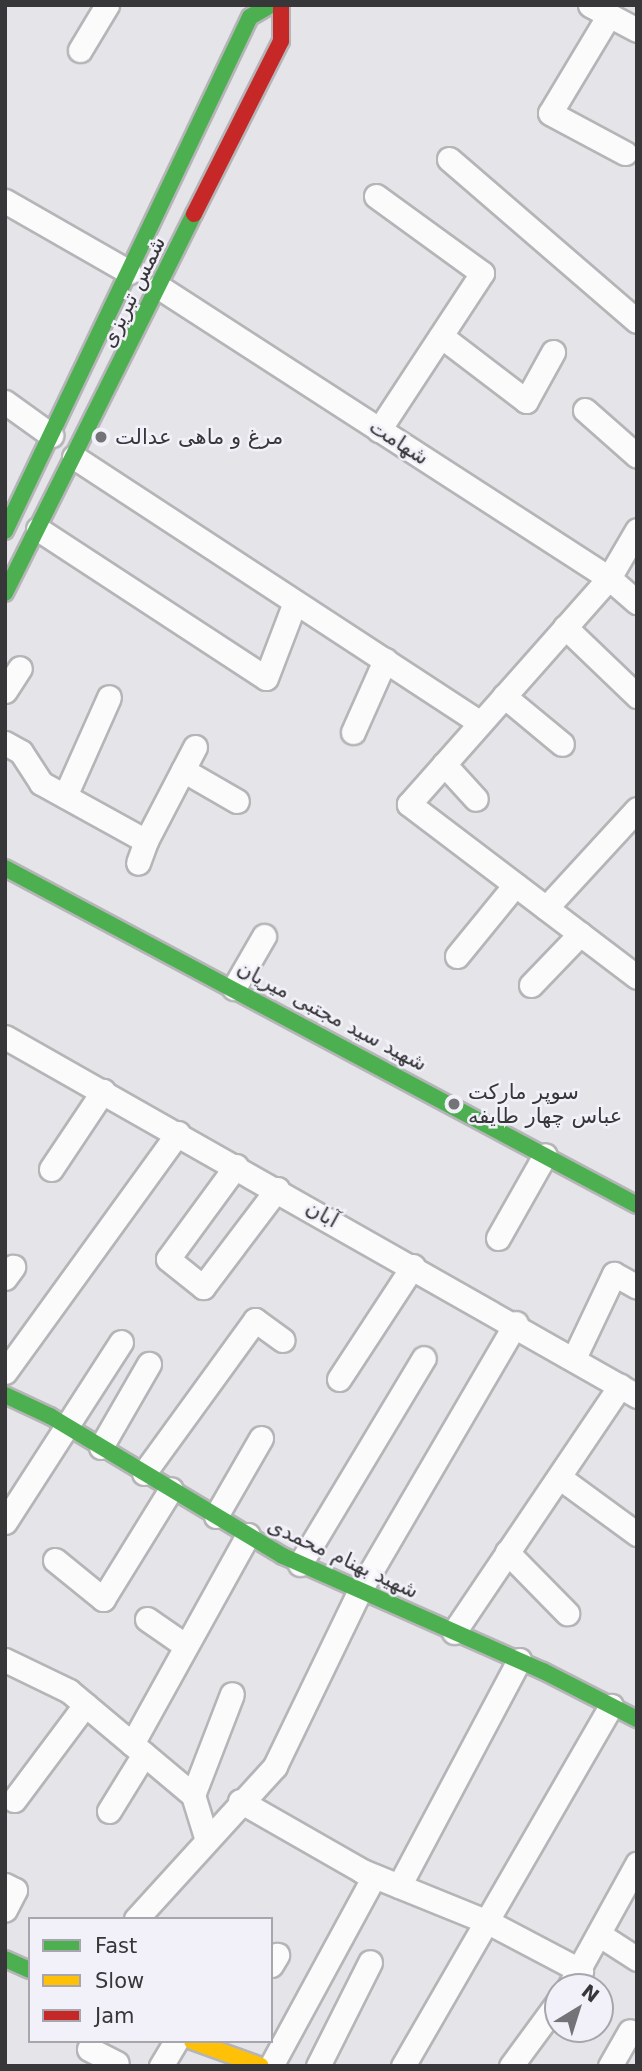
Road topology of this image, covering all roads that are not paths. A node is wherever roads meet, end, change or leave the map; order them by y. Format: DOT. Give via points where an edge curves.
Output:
graph roads {
  1 [pos="107,5"];
  2 [pos="271,5"];
  3 [pos="281,5"];
  4 [pos="599,10"];
  5 [pos="637,30"];
  6 [pos="80,50"];
  7 [pos="625,153"];
  8 [pos="449,159"];
  9 [pos="376,196"];
  10 [pos="5,201"];
  11 [pos="128,272"];
  12 [pos="159,287"];
  13 [pos="637,321"];
  14 [pos="441,336"];
  15 [pos="553,352"];
  16 [pos="5,402"];
  17 [pos="584,410"];
  18 [pos="379,430"];
  19 [pos="51,435"];
  20 [pos="637,456"];
  21 [pos="75,457"];
  22 [pos="12,497"];
  23 [pos="38,529"];
  24 [pos="637,530"];
  25 [pos="5,531"];
  26 [pos="609,578"];
  27 [pos="5,593"];
  28 [pos="295,601"];
  29 [pos="637,602"];
  30 [pos="565,628"];
  31 [pos="385,660"];
  32 [pos="20,668"];
  33 [pos="5,691"];
  34 [pos="505,696"];
  35 [pos="637,696"];
  36 [pos="109,697"];
  37 [pos="480,723"];
  38 [pos="353,732"];
  39 [pos="5,743"];
  40 [pos="562,744"];
  41 [pos="195,747"];
  42 [pos="444,764"];
  43 [pos="183,770"];
  44 [pos="65,796"];
  45 [pos="476,799"];
  46 [pos="237,801"];
  47 [pos="637,809"];
  48 [pos="146,841"];
  49 [pos="138,863"];
  50 [pos="5,868"];
  51 [pos="515,885"];
  52 [pos="546,908"];
  53 [pos="580,934"];
  54 [pos="264,936"];
  55 [pos="457,956"];
  56 [pos="637,977"];
  57 [pos="531,985"];
  58 [pos="234,988"];
  59 [pos="5,1037"];
  60 [pos="103,1091"];
  61 [pos="178,1133"];
  62 [pos="545,1155"];
  63 [pos="236,1166"];
  64 [pos="51,1169"];
  65 [pos="277,1189"];
  66 [pos="637,1205"];
  67 [pos="498,1238"];
  68 [pos="413,1266"];
  69 [pos="637,1287"];
  70 [pos="516,1323"];
  71 [pos="283,1340"];
  72 [pos="121,1342"];
  73 [pos="575,1356"];
  74 [pos="424,1358"];
  75 [pos="149,1364"];
  76 [pos="5,1372"];
  77 [pos="339,1379"];
  78 [pos="629,1391"];
  79 [pos="6,1397"];
  80 [pos="67,1427"];
  81 [pos="261,1438"];
  82 [pos="101,1447"];
  83 [pos="144,1473"];
  84 [pos="559,1477"];
  85 [pos="171,1489"];
  86 [pos="216,1516"];
  87 [pos="5,1522"];
  88 [pos="637,1534"];
  89 [pos="248,1535"];
  90 [pos="508,1552"];
  91 [pos="55,1560"];
  92 [pos="300,1564"];
  93 [pos="360,1590"];
  94 [pos="567,1614"];
  95 [pos="147,1619"];
  96 [pos="454,1632"];
  97 [pos="186,1646"];
  98 [pos="5,1660"];
  99 [pos="519,1660"];
  100 [pos="232,1694"];
  101 [pos="85,1705"];
  102 [pos="628,1710"];
  103 [pos="138,1749"];
  104 [pos="193,1795"];
  105 [pos="14,1801"];
  106 [pos="240,1801"];
  107 [pos="109,1811"];
  108 [pos="205,1837"];
  109 [pos="637,1864"];
  110 [pos="374,1876"];
  111 [pos="5,1885"];
  112 [pos="399,1886"];
  113 [pos="5,1910"];
  114 [pos="138,1917"];
  115 [pos="489,1923"];
  116 [pos="600,1935"];
  117 [pos="5,1959"];
  118 [pos="637,1959"];
  119 [pos="370,1962"];
  120 [pos="28,1969"];
  121 [pos="566,1973"];
  122 [pos="578,1973"];
  123 [pos="544,2021"];
  124 [pos="630,2031"];
  125 [pos="175,2043"];
  126 [pos="204,2043"];
  127 [pos="222,2046"];
  128 [pos="88,2052"];
  129 [pos="117,2063"];
  130 [pos="161,2066"];
  131 [pos="261,2066"];
  132 [pos="271,2066"];
  133 [pos="318,2066"];
  134 [pos="403,2066"];
  135 [pos="511,2066"];
  136 [pos="610,2066"];
  1 -- 6 [label="street"];
  2 -- 11 [label="street, شمس تبریزی" via="250,17"];
  3 -- 12 [label="street, شمس تبریزی" via="281,41"];
  4 -- 5 [label="street"];
  4 -- 7 [label="street" via="550,113"];
  8 -- 13 [label="street"];
  9 -- 14 [label="street" via="482,273"];
  10 -- 11 [label="street"];
  11 -- 12 [label="street"];
  11 -- 19 [label="street, شمس تبریزی"];
  12 -- 18 [label="street, شهامت"];
  12 -- 21 [label="street, شمس تبریزی"];
  14 -- 15 [label="street" via="526,401"];
  14 -- 18 [label="street"];
  16 -- 19 [label="street"];
  17 -- 20 [label="street"];
  18 -- 26 [label="street, شهامت"];
  19 -- 22 [label="street, شمس تبریزی"];
  21 -- 23 [label="street, شمس تبریزی"];
  21 -- 28 [label="street"];
  22 -- 25 [label="street, شمس تبریزی"];
  23 -- 27 [label="street, شمس تبریزی"];
  23 -- 28 [label="street" via="266,678"];
  24 -- 26 [label="street"];
  26 -- 29 [label="street, شهامت"];
  26 -- 30 [label="street"];
  28 -- 31 [label="street"];
  30 -- 34 [label="street"];
  30 -- 35 [label="street"];
  31 -- 37 [label="street"];
  31 -- 38 [label="street"];
  32 -- 33 [label="street"];
  34 -- 37 [label="street"];
  34 -- 40 [label="street"];
  36 -- 44 [label="street"];
  37 -- 42 [label="street"];
  39 -- 44 [label="street" via="21,752 41,783"];
  41 -- 43 [label="street"];
  42 -- 45 [label="street"];
  42 -- 51 [label="street" via="409,804"];
  43 -- 46 [label="street"];
  43 -- 48 [label="street"];
  44 -- 48 [label="street"];
  47 -- 52 [label="street"];
  48 -- 49 [label="street"];
  50 -- 58 [label="street, شهید سید مجتبی میریان"];
  51 -- 52 [label="street"];
  51 -- 55 [label="street"];
  52 -- 53 [label="street"];
  53 -- 56 [label="street"];
  53 -- 57 [label="street"];
  54 -- 58 [label="street"];
  58 -- 62 [label="street, شهید سید مجتبی میریان"];
  59 -- 60 [label="street, آبان"];
  60 -- 61 [label="street, آبان"];
  60 -- 64 [label="street"];
  61 -- 63 [label="street, آبان"];
  61 -- 76 [label="street"];
  62 -- 66 [label="street, شهید سید مجتبی میریان"];
  62 -- 67 [label="street"];
  63 -- 65 [label="street, آبان"];
  63 -- 65 [label="street" via="168,1259 203,1287"];
  65 -- 68 [label="street, آبان"];
  68 -- 70 [label="street, آبان"];
  68 -- 77 [label="street"];
  69 -- 73 [label="street" via="614,1274"];
  70 -- 73 [label="street, آبان"];
  70 -- 93 [label="street"];
  71 -- 83 [label="street" via="255,1320"];
  72 -- 80 [label="street"];
  73 -- 78 [label="street, آبان"];
  74 -- 92 [label="street"];
  75 -- 82 [label="street"];
  78 -- 84 [label="street"];
  79 -- 80 [label="street, شهید بهنام محمدی"];
  80 -- 82 [label="street, شهید بهنام محمدی"];
  80 -- 87 [label="street"];
  81 -- 86 [label="street"];
  82 -- 83 [label="street, شهید بهنام محمدی"];
  83 -- 85 [label="street, شهید بهنام محمدی"];
  84 -- 88 [label="street"];
  84 -- 90 [label="street"];
  85 -- 86 [label="street, شهید بهنام محمدی"];
  85 -- 91 [label="street" via="103,1599"];
  86 -- 89 [label="street, شهید بهنام محمدی"];
  89 -- 92 [label="street, شهید بهنام محمدی"];
  89 -- 97 [label="street"];
  90 -- 94 [label="street"];
  90 -- 96 [label="street"];
  92 -- 93 [label="street, شهید بهنام محمدی"];
  93 -- 96 [label="street, شهید بهنام محمدی"];
  93 -- 106 [label="street" via="275,1766"];
  95 -- 97 [label="street"];
  96 -- 99 [label="street, شهید بهنام محمدی"];
  97 -- 103 [label="street"];
  98 -- 101 [label="street"];
  99 -- 102 [label="street, شهید بهنام محمدی"];
  99 -- 112 [label="street"];
  100 -- 104 [label="street"];
  101 -- 103 [label="street"];
  101 -- 105 [label="street"];
  102 -- 115 [label="street"];
  103 -- 104 [label="street"];
  103 -- 107 [label="street"];
  104 -- 108 [label="street"];
  106 -- 108 [label="street"];
  106 -- 110 [label="street"];
  108 -- 114 [label="street"];
  109 -- 116 [label="street"];
  110 -- 112 [label="street"];
  110 -- 132 [label="street"];
  111 -- 113 [label="street" via="15,1890"];
  112 -- 115 [label="street"];
  115 -- 121 [label="street"];
  115 -- 134 [label="street"];
  116 -- 118 [label="street"];
  116 -- 122 [label="street"];
  117 -- 120 [label="street"];
  119 -- 133 [label="street"];
  123 -- 135 [label="street"];
  124 -- 136 [label="street"];
  125 -- 130 [label="street"];
  126 -- 127 [label="street"];
  127 -- 131 [label="street"];
  128 -- 129 [label="street"];
}
